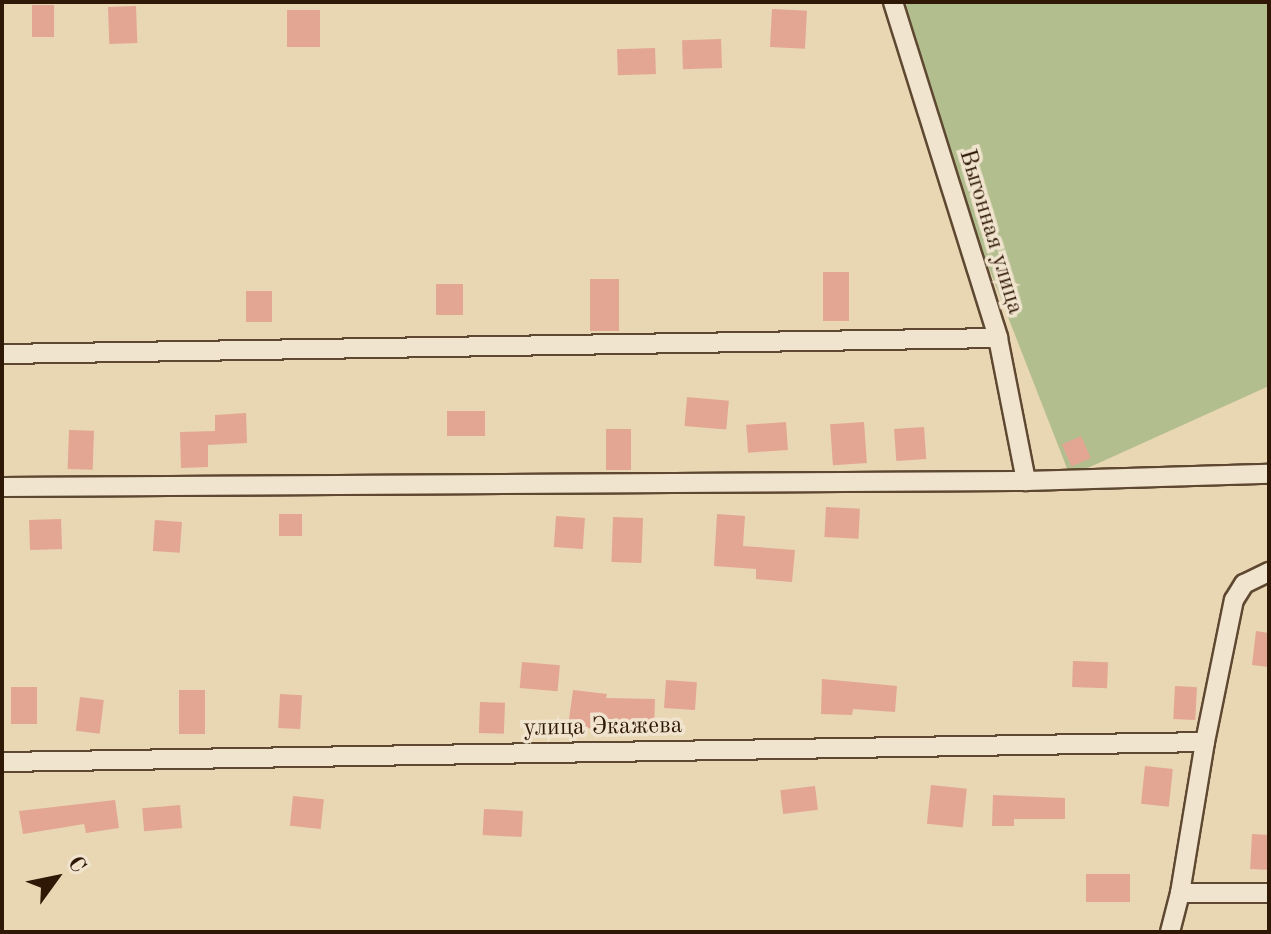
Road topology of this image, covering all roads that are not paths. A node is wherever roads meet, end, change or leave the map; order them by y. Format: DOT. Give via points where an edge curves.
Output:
graph roads {
  1 [pos="893,2"];
  2 [pos="998,338"];
  3 [pos="2,354"];
  4 [pos="1269,474"];
  5 [pos="1026,481"];
  6 [pos="2,487"];
  7 [pos="1269,572"];
  8 [pos="1205,742"];
  9 [pos="2,762"];
  10 [pos="1180,893"];
  11 [pos="1269,893"];
  12 [pos="1170,932"];
  1 -- 2 [label="street, Выгонная улица"];
  2 -- 3 [label="street"];
  2 -- 5 [label="street, Выгонная улица"];
  4 -- 5 [label="street"];
  5 -- 6 [label="street"];
  7 -- 8 [label="street" via="1244,584 1234,600"];
  8 -- 9 [label="street, улица Экажева"];
  8 -- 10 [label="street"];
  10 -- 11 [label="street"];
  10 -- 12 [label="street"];
}
